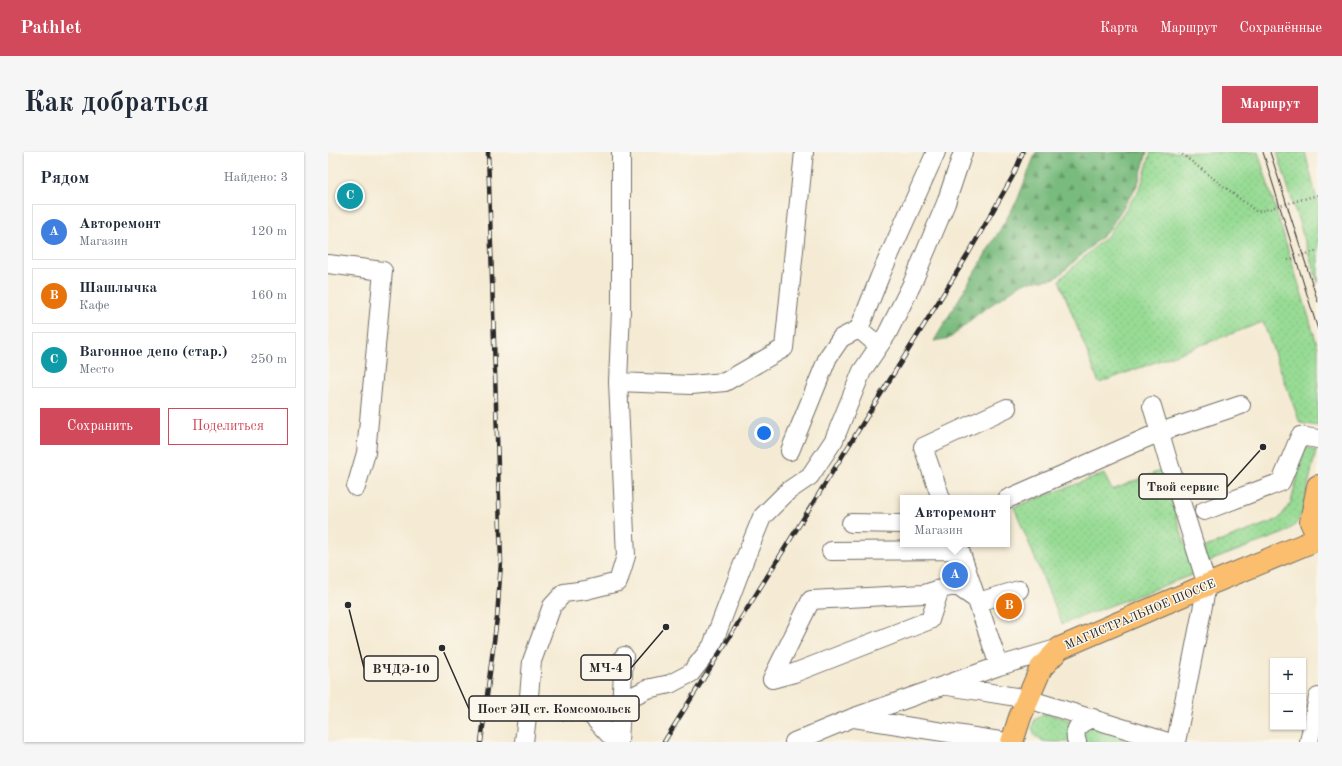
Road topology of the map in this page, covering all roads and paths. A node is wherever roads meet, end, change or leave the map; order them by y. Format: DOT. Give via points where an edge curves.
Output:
graph roads {
  1 [pos="621,152"];
  2 [pos="804,152"];
  3 [pos="936,152"];
  4 [pos="963,152"];
  5 [pos="1179,152"];
  6 [pos="1318,195"];
  7 [pos="1318,250"];
  8 [pos="1288,260"];
  9 [pos="328,264"];
  10 [pos="859,329"];
  11 [pos="879,346"];
  12 [pos="618,382"];
  13 [pos="1241,405"];
  14 [pos="1152,406"];
  15 [pos="1007,408"];
  16 [pos="1160,432"];
  17 [pos="1318,439"];
  18 [pos="790,450"];
  19 [pos="1318,486"];
  20 [pos="356,487"];
  21 [pos="940,495"];
  22 [pos="1010,498"];
  23 [pos="1204,511"];
  24 [pos="851,523"];
  25 [pos="900,524"];
  26 [pos="1318,538"];
  27 [pos="959,547"];
  28 [pos="831,550"];
  29 [pos="1207,584"];
  30 [pos="940,589"];
  31 [pos="1019,590"];
  32 [pos="978,601"];
  33 [pos="1060,648"];
  34 [pos="624,656"];
  35 [pos="999,666"];
  36 [pos="946,686"];
  37 [pos="1318,697"];
  38 [pos="1028,698"];
  39 [pos="620,702"];
  40 [pos="528,708"];
  41 [pos="852,718"];
  42 [pos="1093,718"];
  43 [pos="832,734"];
  44 [pos="524,742"];
  45 [pos="617,742"];
  46 [pos="794,742"];
  47 [pos="1006,742"];
  48 [pos="1012,742"];
  49 [pos="1077,742"];
  50 [pos="1168,742"];
  51 [pos="1176,742"];
  52 [pos="1309,742"];
  1 -- 12 [label="street" via="621,310"];
  2 -- 12 [label="street" via="784,348 724,382 691,385"];
  3 -- 10 [label="street"];
  4 -- 11 [label="street" via="946,203 912,284"];
  5 -- 6 [label="path" via="1257,212"];
  7 -- 8 [label="path"];
  9 -- 20 [label="street" via="383,271 366,453"];
  10 -- 11 [label="street"];
  10 -- 18 [label="street" via="841,338 828,357"];
  11 -- 39 [label="street" via="862,371 834,440 810,476 788,491 762,517 712,646 691,673 670,684 647,690"];
  12 -- 40 [label="street" via="626,556 618,582 564,593 552,606 532,661"];
  13 -- 16 [label="street"];
  14 -- 16 [label="street"];
  15 -- 21 [label="street" via="923,447"];
  16 -- 22 [label="street"];
  16 -- 29 [label="street"];
  17 -- 23 [label="street" via="1300,436 1281,482"];
  19 -- 26 [label="main road, МАГИСТРАЛЬНОЕ ШОССЕ" via="1311,522"];
  24 -- 25 [label="street"];
  26 -- 29 [label="main road, МАГИСТРАЛЬНОЕ ШОССЕ"];
  27 -- 28 [label="street"];
  27 -- 32 [label="street"];
  29 -- 33 [label="main road, МАГИСТРАЛЬНОЕ ШОССЕ"];
  29 -- 51 [label="street"];
  30 -- 30 [label="street" via="924,594 811,600 772,679 794,673 930,620"];
  30 -- 32 [label="street" via="957,586"];
  31 -- 32 [label="street"];
  32 -- 35 [label="street"];
  33 -- 35 [label="street"];
  33 -- 38 [label="main road, МАГИСТРАЛЬНОЕ ШОССЕ" via="1041,668"];
  34 -- 39 [label="street"];
  35 -- 36 [label="street"];
  36 -- 38 [label="street"];
  36 -- 41 [label="street"];
  37 -- 52 [label="street"];
  38 -- 42 [label="street"];
  38 -- 48 [label="main road, МАГИСТРАЛЬНОЕ ШОССЕ"];
  39 -- 45 [label="street"];
  40 -- 44 [label="street"];
  40 -- 45 [label="street" via="584,712 591,715"];
  41 -- 43 [label="street"];
  41 -- 47 [label="street"];
  42 -- 49 [label="street" via="1082,722 1077,729"];
  42 -- 50 [label="street"];
  43 -- 46 [label="street"];
}
